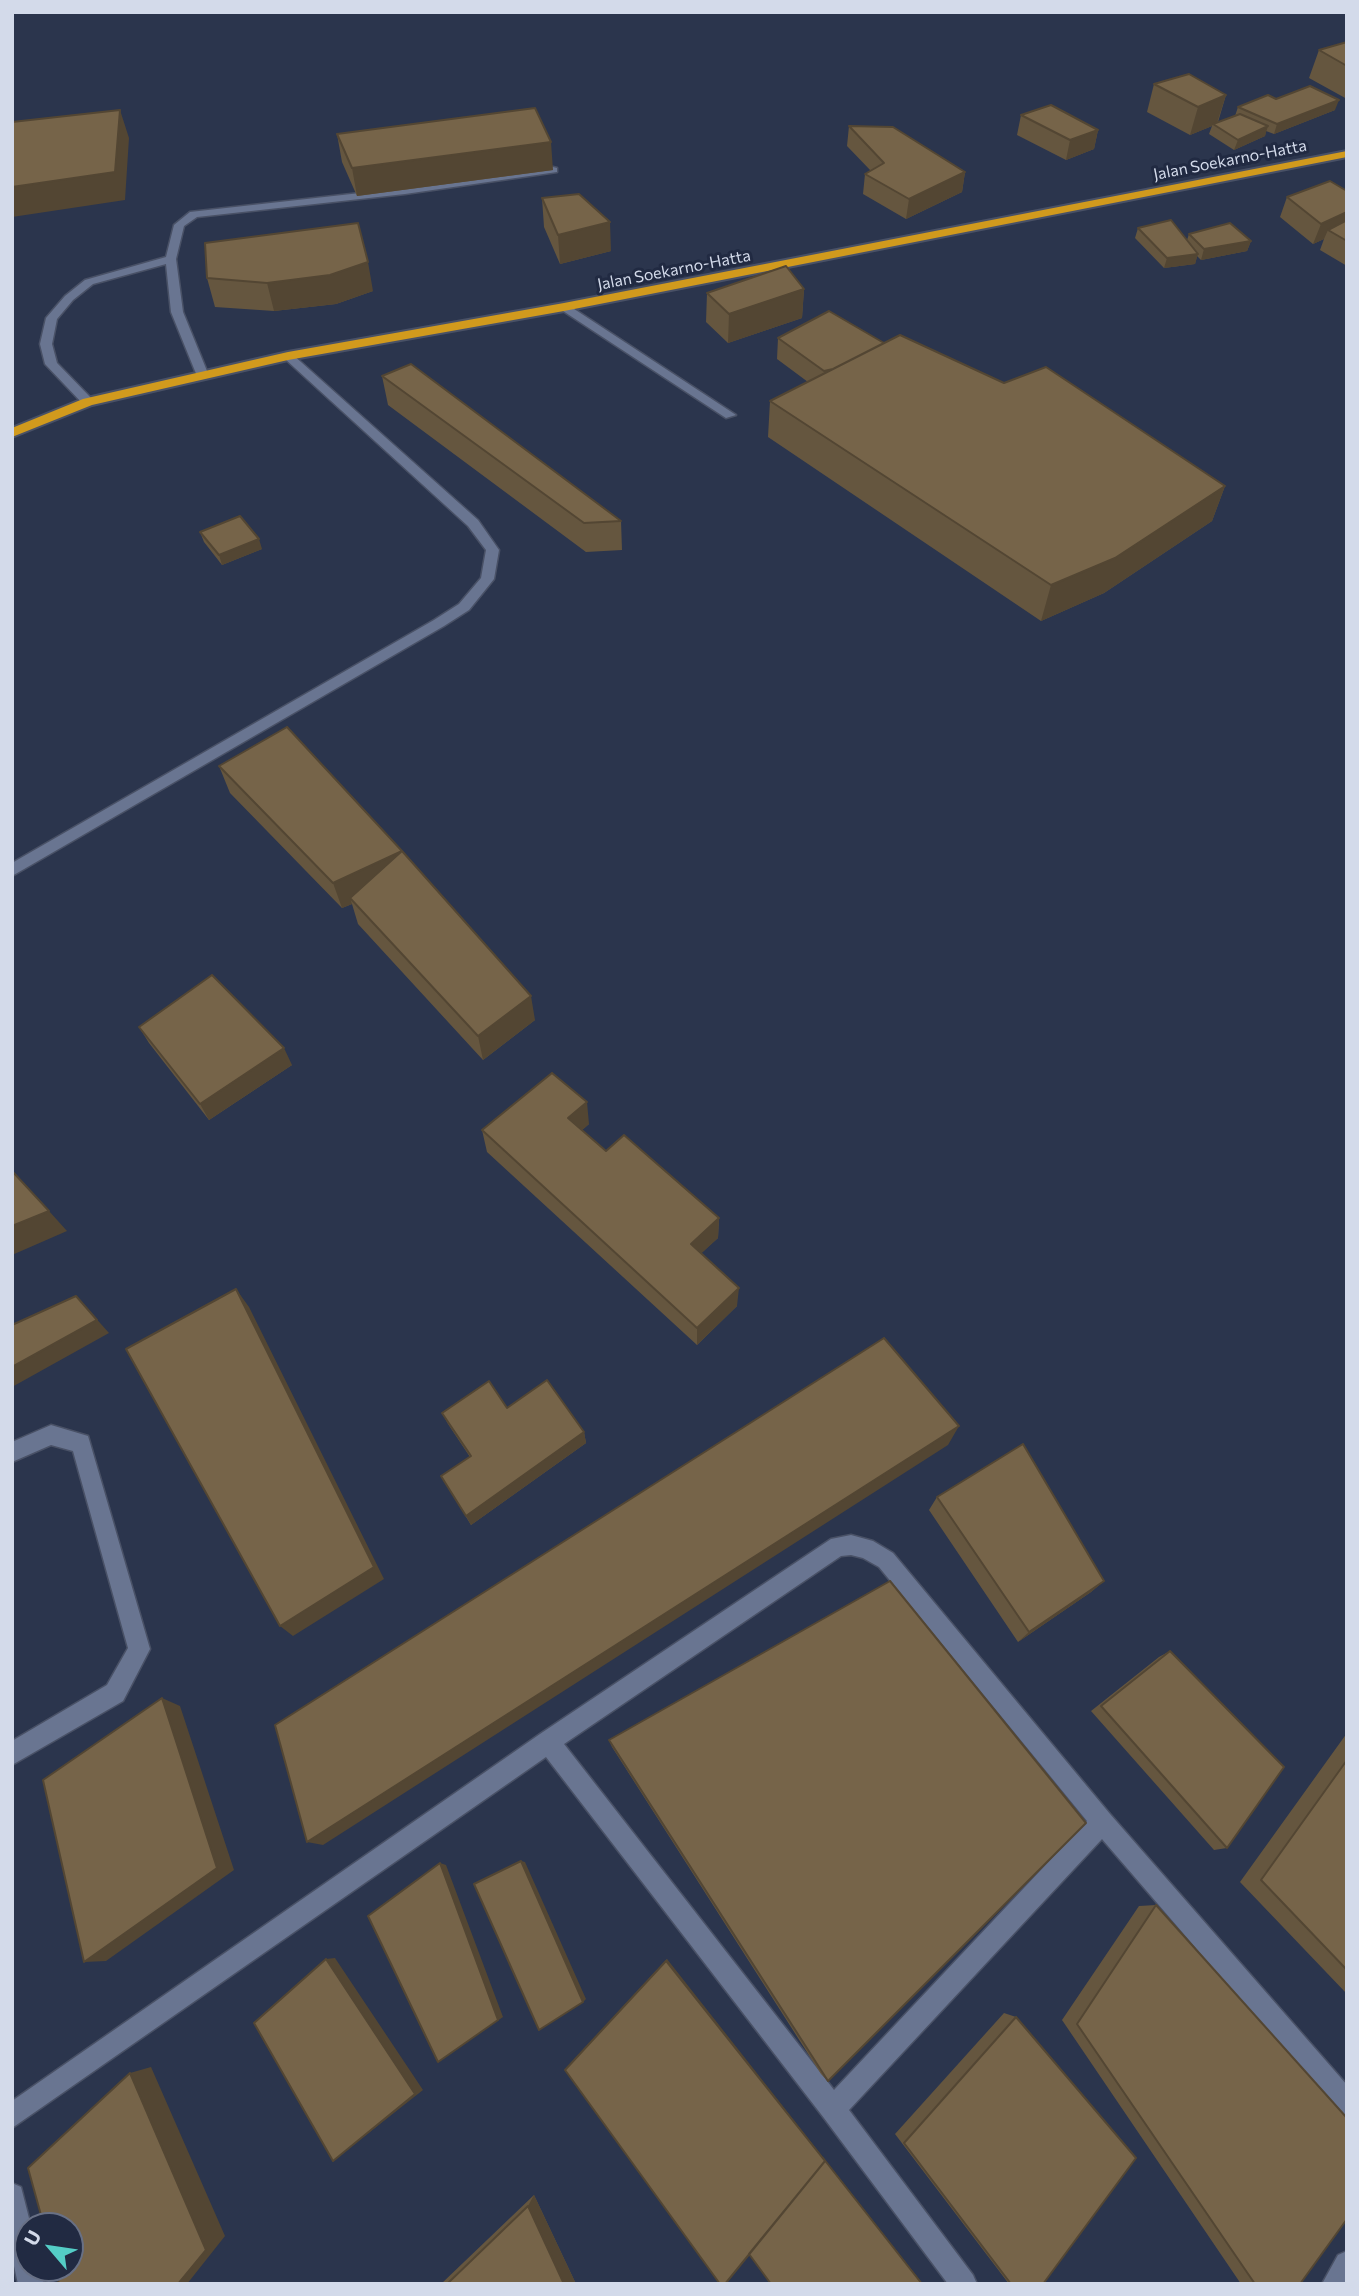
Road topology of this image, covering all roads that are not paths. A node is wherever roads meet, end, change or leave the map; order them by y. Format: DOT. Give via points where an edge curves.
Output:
graph roads {
  1 [pos="1347,154"];
  2 [pos="553,170"];
  3 [pos="171,258"];
  4 [pos="564,307"];
  5 [pos="288,356"];
  6 [pos="203,376"];
  7 [pos="88,402"];
  8 [pos="730,415"];
  9 [pos="12,433"];
  10 [pos="12,870"];
  11 [pos="12,1452"];
  12 [pos="548,1742"];
  13 [pos="12,1754"];
  14 [pos="1102,1822"];
  15 [pos="1347,2104"];
  16 [pos="833,2109"];
  17 [pos="12,2116"];
  18 [pos="12,2196"];
  19 [pos="1347,2264"];
  20 [pos="31,2284"];
  21 [pos="964,2284"];
  22 [pos="1335,2284"];
  1 -- 4 [label="highway, Jalan Soekarno-Hatta"];
  2 -- 3 [label="street" via="194,214 179,225"];
  3 -- 6 [label="street" via="177,312"];
  3 -- 7 [label="street" via="89,282 52,318 46,344 51,364"];
  4 -- 5 [label="highway, Jalan Soekarno-Hatta"];
  4 -- 8 [label="street"];
  5 -- 6 [label="highway, Jalan Soekarno-Hatta"];
  5 -- 10 [label="street" via="473,523 493,550 487,579 464,607 439,623"];
  6 -- 7 [label="highway, Jalan Soekarno-Hatta"];
  7 -- 9 [label="highway, Jalan Soekarno-Hatta"];
  11 -- 13 [label="street" via="51,1435 81,1443 139,1649 115,1693"];
  12 -- 14 [label="street" via="838,1546 851,1545 886,1560"];
  12 -- 16 [label="street"];
  12 -- 17 [label="street"];
  14 -- 15 [label="street"];
  14 -- 16 [label="street"];
  16 -- 21 [label="street"];
  18 -- 20 [label="street"];
  19 -- 22 [label="street"];
}
